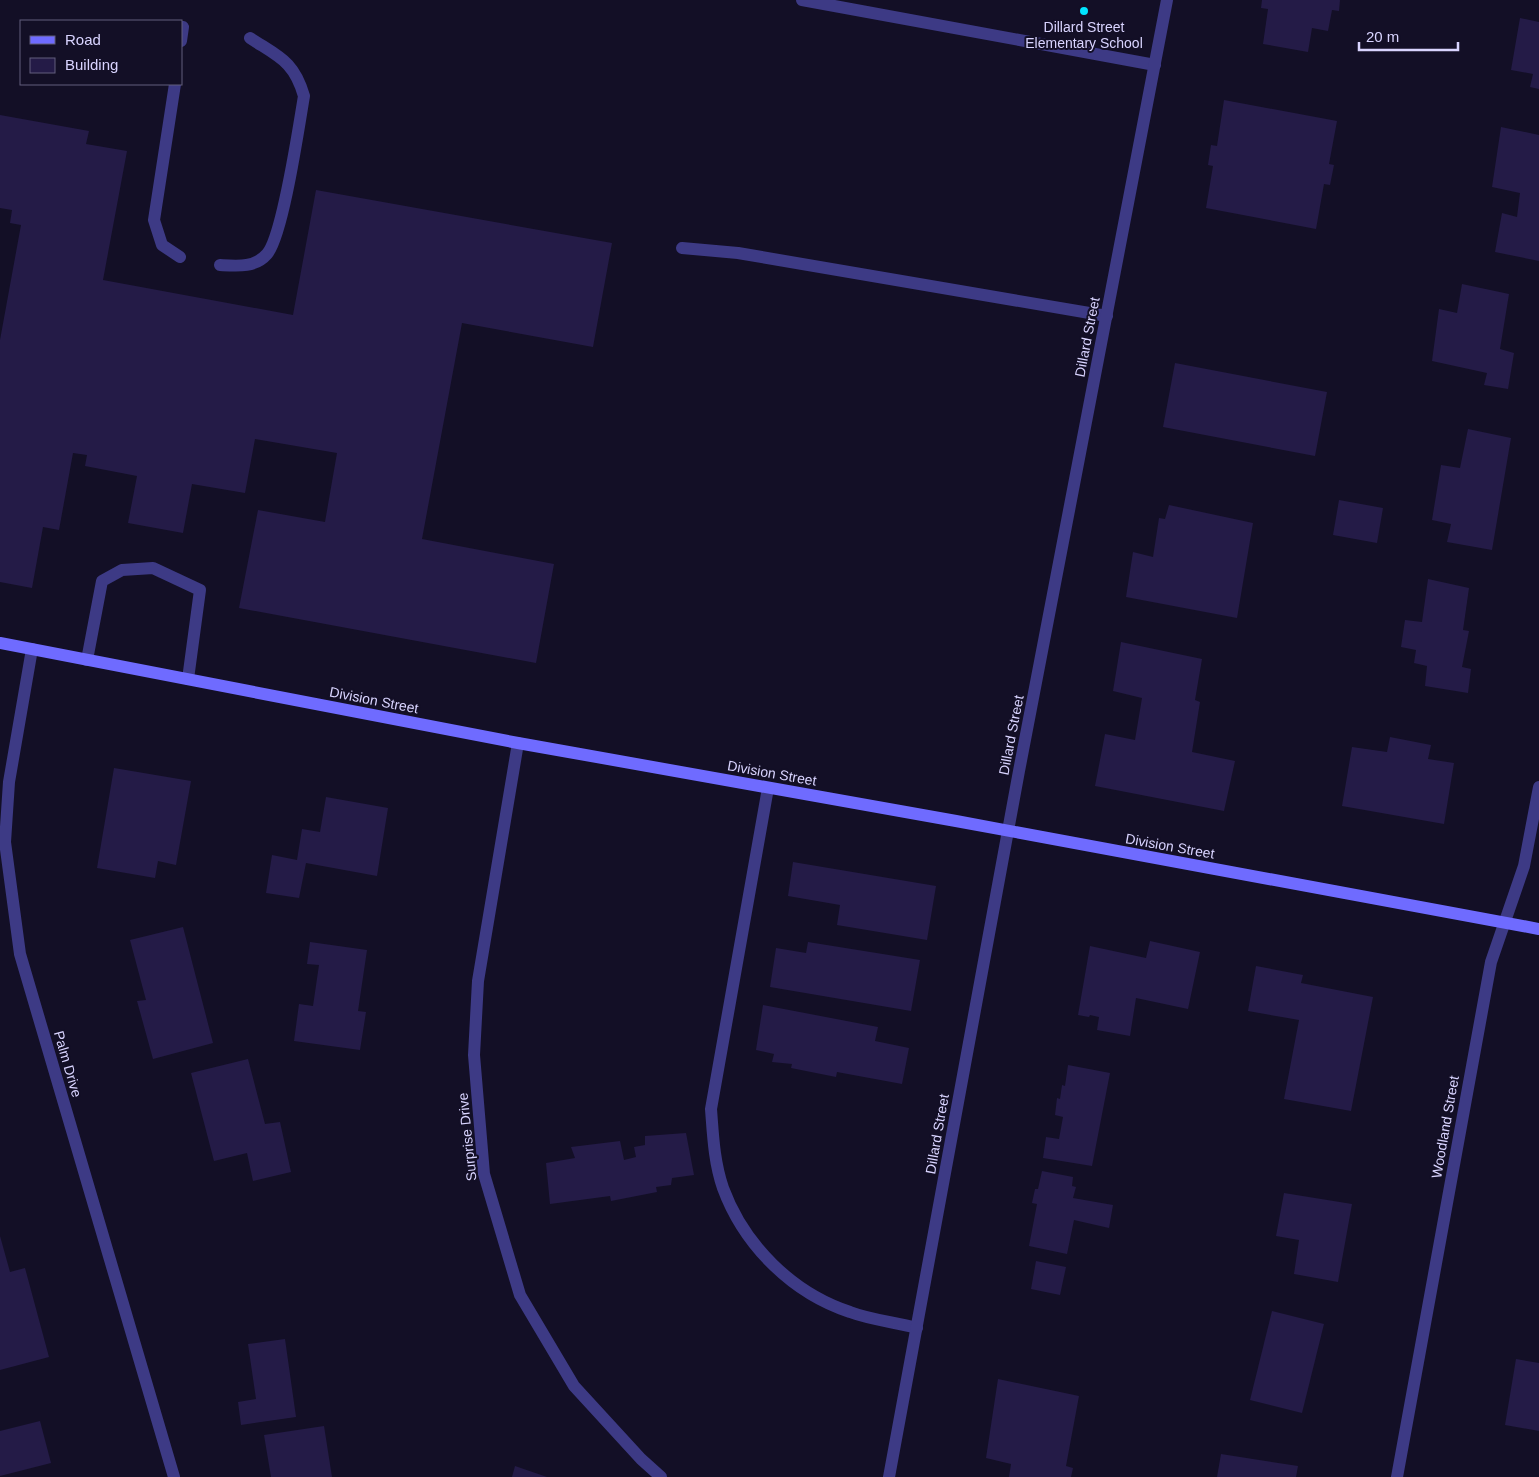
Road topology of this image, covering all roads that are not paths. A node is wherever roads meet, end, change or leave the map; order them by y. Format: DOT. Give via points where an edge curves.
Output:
graph roads {
  1 [pos="802,0"];
  2 [pos="1167,0"];
  3 [pos="183,27"];
  4 [pos="182,34"];
  5 [pos="250,38"];
  6 [pos="1155,65"];
  7 [pos="175,85"];
  8 [pos="682,248"];
  9 [pos="180,257"];
  10 [pos="220,265"];
  11 [pos="1107,316"];
  12 [pos="0,643"];
  13 [pos="32,649"];
  14 [pos="86,660"];
  15 [pos="188,679"];
  16 [pos="518,743"];
  17 [pos="1539,787"];
  18 [pos="768,788"];
  19 [pos="1008,831"];
  20 [pos="1506,923"];
  21 [pos="1539,929"];
  22 [pos="917,1328"];
  23 [pos="174,1477"];
  24 [pos="661,1477"];
  25 [pos="889,1477"];
  26 [pos="1397,1477"];
  1 -- 6 [label="street"];
  2 -- 6 [label="street, Dillard Street"];
  3 -- 4 [label="street"];
  5 -- 10 [label="street" via="286,61 299,77 304,96 278,230 267,254 247,266"];
  6 -- 11 [label="street, Dillard Street"];
  7 -- 9 [label="street" via="154,220 162,245"];
  8 -- 11 [label="street" via="738,253"];
  11 -- 19 [label="street, Dillard Street"];
  12 -- 13 [label="street, Division Street"];
  13 -- 14 [label="street, Division Street"];
  13 -- 23 [label="street, Palm Drive" via="9,782 5,842 20,954"];
  14 -- 15 [label="street, Division Street"];
  14 -- 15 [label="street" via="102,581 122,570 153,568 200,590"];
  15 -- 16 [label="street, Division Street"];
  16 -- 18 [label="street, Division Street"];
  16 -- 24 [label="street, Surprise Drive" via="478,981 474,1055 484,1174 520,1295 574,1386"];
  17 -- 20 [label="street, Woodland Street" via="1524,866"];
  18 -- 19 [label="street, Division Street"];
  18 -- 22 [label="street" via="711,1108 714,1151 723,1187 741,1225 768,1261 795,1283 849,1312"];
  19 -- 20 [label="street, Division Street"];
  19 -- 22 [label="street, Dillard Street"];
  20 -- 21 [label="street, Division Street"];
  20 -- 26 [label="street, Woodland Street" via="1491,962"];
  22 -- 25 [label="street, Dillard Street"];
}
